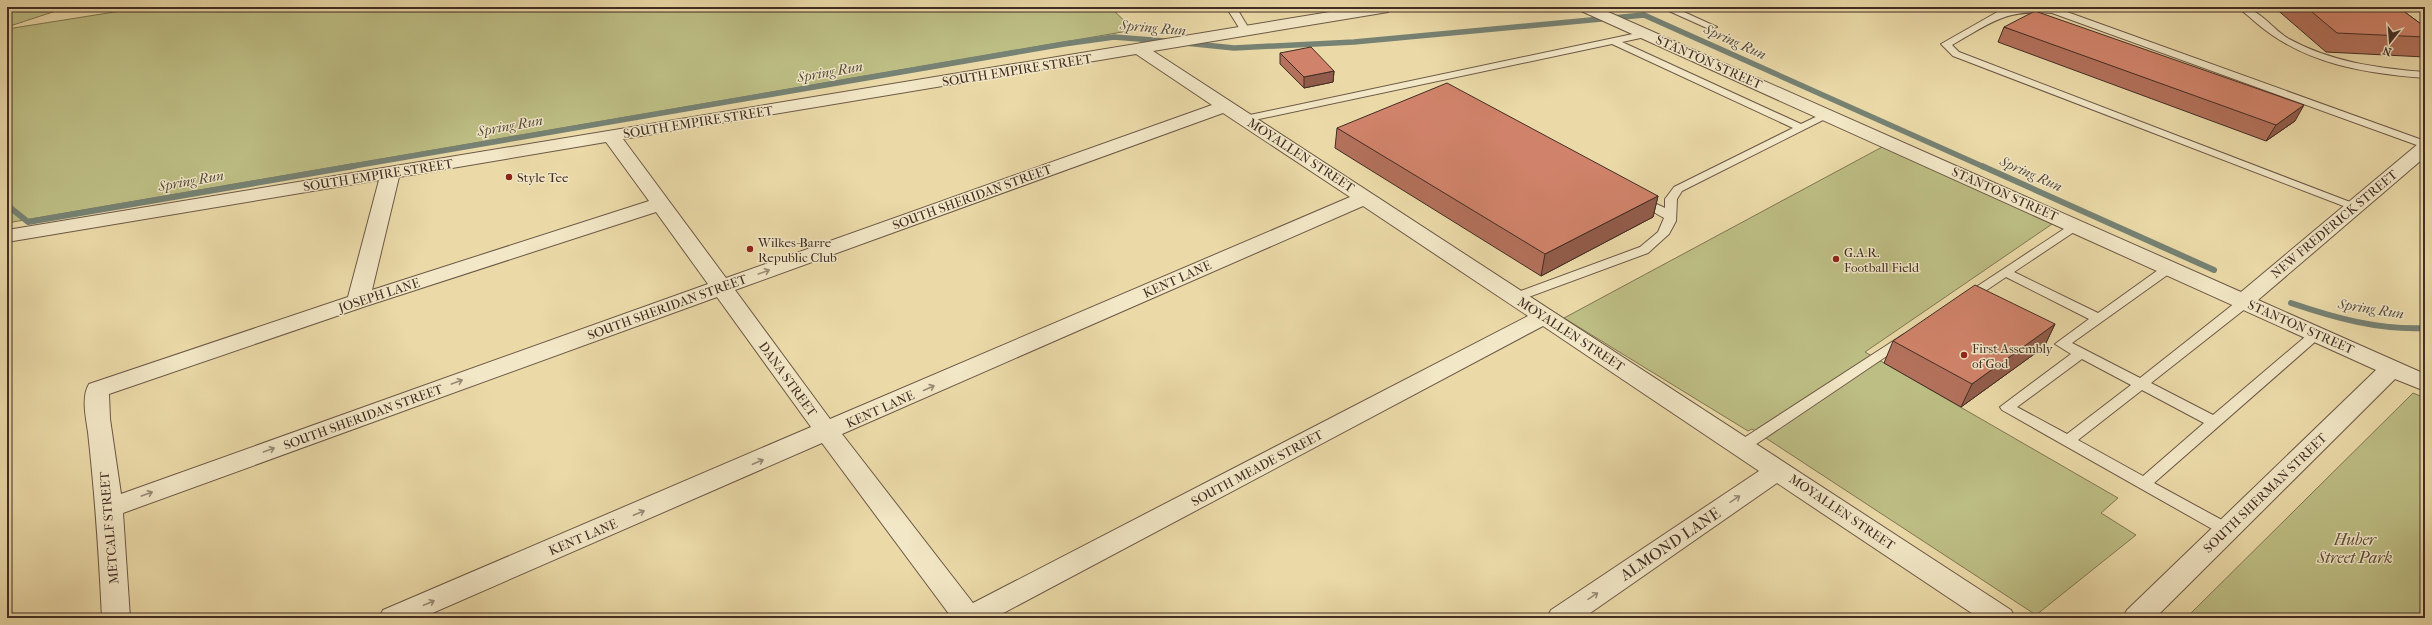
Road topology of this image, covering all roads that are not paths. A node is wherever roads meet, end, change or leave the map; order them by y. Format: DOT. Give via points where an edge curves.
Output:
graph roads {
  1 [pos="1231,7"];
  2 [pos="1388,7"];
  3 [pos="1584,7"];
  4 [pos="1665,7"];
  5 [pos="2243,7"];
  6 [pos="1712,27"];
  7 [pos="1246,32"];
  8 [pos="1647,34"];
  9 [pos="1612,41"];
  10 [pos="1141,50"];
  11 [pos="2425,75"];
  12 [pos="1424,81"];
  13 [pos="1438,89"];
  14 [pos="1225,106"];
  15 [pos="1828,115"];
  16 [pos="1245,119"];
  17 [pos="1801,128"];
  18 [pos="612,137"];
  19 [pos="2425,146"];
  20 [pos="390,174"];
  21 [pos="1629,194"];
  22 [pos="1366,197"];
  23 [pos="661,204"];
  24 [pos="2354,207"];
  25 [pos="1670,216"];
  26 [pos="2076,226"];
  27 [pos="7,236"];
  28 [pos="2169,268"];
  29 [pos="2005,272"];
  30 [pos="720,288"];
  31 [pos="1515,298"];
  32 [pos="358,301"];
  33 [pos="1959,302"];
  34 [pos="2245,302"];
  35 [pos="1544,317"];
  36 [pos="2098,318"];
  37 [pos="1912,333"];
  38 [pos="2317,334"];
  39 [pos="2081,353"];
  40 [pos="2392,368"];
  41 [pos="2425,383"];
  42 [pos="2141,384"];
  43 [pos="97,390"];
  44 [pos="2214,422"];
  45 [pos="827,432"];
  46 [pos="2068,441"];
  47 [pos="1742,446"];
  48 [pos="1778,470"];
  49 [pos="2143,484"];
  50 [pos="110,508"];
  51 [pos="2227,530"];
  52 [pos="116,618"];
  53 [pos="393,618"];
  54 [pos="969,618"];
  55 [pos="1561,618"];
  56 [pos="2001,618"];
  57 [pos="2137,618"];
  1 -- 7 [label="lane"];
  2 -- 7 [label="street, SOUTH EMPIRE STREET"];
  3 -- 8 [label="street, STANTON STREET"];
  4 -- 6 [label="lane"];
  5 -- 11 [label="lane" via="2282,39 2312,55 2348,67"];
  7 -- 10 [label="street, SOUTH EMPIRE STREET"];
  8 -- 9 [label="lane"];
  8 -- 15 [label="street, STANTON STREET"];
  9 -- 12 [label="lane"];
  9 -- 17 [label="lane"];
  10 -- 14 [label="street, MOYALLEN STREET"];
  10 -- 18 [label="street, SOUTH EMPIRE STREET"];
  12 -- 13 [label="lane"];
  12 -- 16 [label="lane"];
  14 -- 16 [label="street, MOYALLEN STREET"];
  30 -- 14 [label="street, SOUTH SHERIDAN STREET, one-way"];
  15 -- 17 [label="lane"];
  15 -- 26 [label="street, STANTON STREET"];
  16 -- 22 [label="street, MOYALLEN STREET"];
  17 -- 25 [label="lane" via="1678,189 1671,199"];
  18 -- 20 [label="street, SOUTH EMPIRE STREET"];
  18 -- 23 [label="street, DANA STREET"];
  19 -- 24 [label="street, NEW FREDERICK STREET"];
  19 -- 24 [label="lane" via="2052,10 2028,8 2002,12 1946,44 1956,54"];
  20 -- 27 [label="street, SOUTH EMPIRE STREET"];
  20 -- 32 [label="street"];
  21 -- 25 [label="lane"];
  22 -- 31 [label="street, MOYALLEN STREET"];
  45 -- 22 [label="street, KENT LANE, one-way"];
  23 -- 30 [label="street, DANA STREET"];
  23 -- 32 [label="street, JOSEPH LANE"];
  24 -- 34 [label="street, NEW FREDERICK STREET" via="2252,292"];
  25 -- 31 [label="lane" via="1663,234 1644,250"];
  26 -- 28 [label="street, STANTON STREET"];
  26 -- 29 [label="lane"];
  28 -- 34 [label="street, STANTON STREET"];
  28 -- 36 [label="lane"];
  29 -- 33 [label="lane"];
  29 -- 36 [label="lane"];
  30 -- 45 [label="street, DANA STREET"];
  50 -- 30 [label="street, SOUTH SHERIDAN STREET, one-way"];
  31 -- 35 [label="street, MOYALLEN STREET"];
  32 -- 43 [label="street, JOSEPH LANE"];
  34 -- 38 [label="street, STANTON STREET"];
  34 -- 42 [label="lane"];
  35 -- 47 [label="street, MOYALLEN STREET"];
  35 -- 54 [label="street, SOUTH MEADE STREET"];
  36 -- 39 [label="lane" via="2062,344"];
  37 -- 47 [label="lane"];
  38 -- 40 [label="street, STANTON STREET"];
  38 -- 44 [label="lane"];
  39 -- 42 [label="lane"];
  39 -- 46 [label="lane" via="2007,407"];
  40 -- 41 [label="street, STANTON STREET"];
  40 -- 51 [label="street, SOUTH SHERMAN STREET"];
  42 -- 44 [label="lane"];
  42 -- 46 [label="lane"];
  43 -- 50 [label="street, METCALF STREET" via="98,419"];
  44 -- 49 [label="lane"];
  53 -- 45 [label="street, KENT LANE, one-way"];
  45 -- 54 [label="street, DANA STREET"];
  46 -- 49 [label="lane"];
  47 -- 48 [label="street, MOYALLEN STREET"];
  55 -- 48 [label="street, ALMOND LANE, one-way"];
  48 -- 56 [label="street, MOYALLEN STREET"];
  49 -- 51 [label="lane"];
  50 -- 52 [label="street, METCALF STREET"];
  51 -- 57 [label="street, SOUTH SHERMAN STREET"];
}
